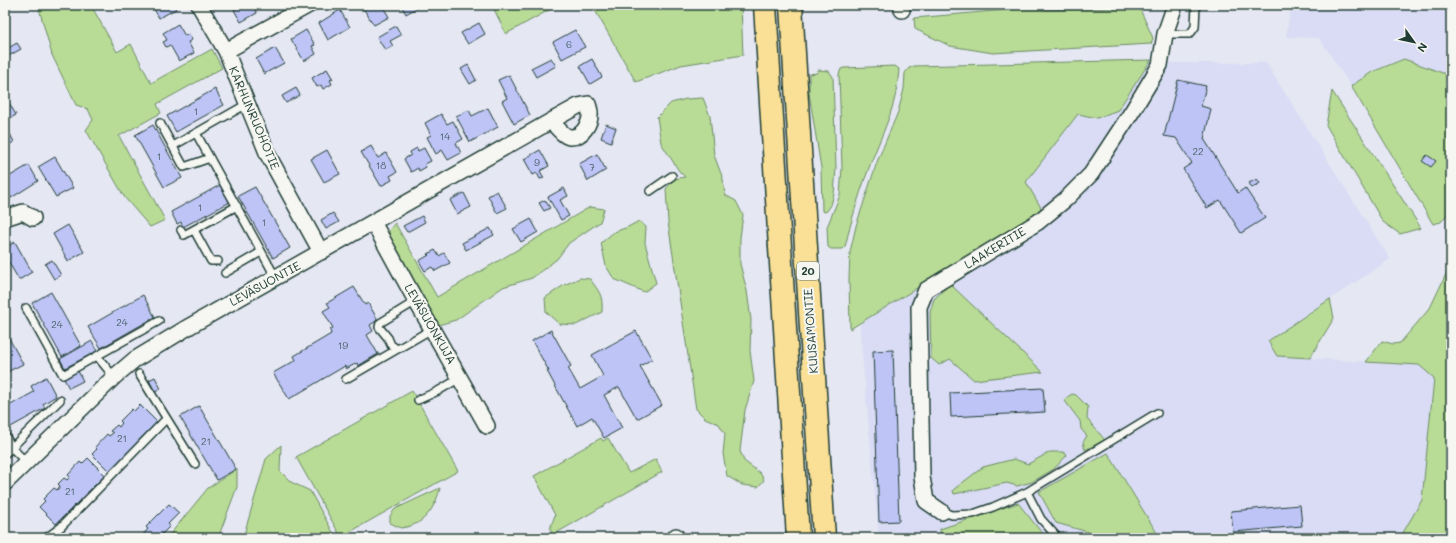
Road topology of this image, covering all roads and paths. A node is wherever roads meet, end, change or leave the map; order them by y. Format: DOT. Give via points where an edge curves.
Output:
graph roads {
  1 [pos="199,5"];
  2 [pos="310,5"];
  3 [pos="765,5"];
  4 [pos="791,5"];
  5 [pos="1175,5"];
  6 [pos="1196,5"];
  7 [pos="1165,34"];
  8 [pos="226,52"];
  9 [pos="247,104"];
  10 [pos="551,121"];
  11 [pos="160,123"];
  12 [pos="196,133"];
  13 [pos="173,146"];
  14 [pos="210,158"];
  15 [pos="672,176"];
  16 [pos="650,191"];
  17 [pos="237,206"];
  18 [pos="5,218"];
  19 [pos="34,218"];
  20 [pos="373,222"];
  21 [pos="181,230"];
  22 [pos="194,230"];
  23 [pos="261,252"];
  24 [pos="321,252"];
  25 [pos="218,261"];
  26 [pos="225,273"];
  27 [pos="276,278"];
  28 [pos="416,301"];
  29 [pos="26,308"];
  30 [pos="159,321"];
  31 [pos="433,329"];
  32 [pos="397,349"];
  33 [pos="97,356"];
  34 [pos="139,374"];
  35 [pos="114,377"];
  36 [pos="460,378"];
  37 [pos="346,379"];
  38 [pos="60,400"];
  39 [pos="418,400"];
  40 [pos="1157,413"];
  41 [pos="166,419"];
  42 [pos="487,426"];
  43 [pos="5,435"];
  44 [pos="12,448"];
  45 [pos="5,454"];
  46 [pos="26,462"];
  47 [pos="195,464"];
  48 [pos="7,477"];
  49 [pos="1027,492"];
  50 [pos="942,512"];
  51 [pos="46,538"];
  52 [pos="798,538"];
  53 [pos="824,538"];
  54 [pos="1058,538"];
  1 -- 8 [label="street, KARHUNRUOHOTIE"];
  2 -- 8 [label="street"];
  3 -- 52 [label="highway, 20"];
  4 -- 53 [label="highway, KUUSAMONTIE / 20"];
  5 -- 7 [label="street, LAAKERITIE"];
  6 -- 7 [label="lane" via="1195,27 1190,34"];
  7 -- 50 [label="street, LAAKERITIE" via="1160,65 1091,174 1038,222 926,290 919,307 922,477 926,501"];
  8 -- 9 [label="street, KARHUNRUOHOTIE"];
  9 -- 12 [label="lane"];
  9 -- 24 [label="street, KARHUNRUOHOTIE" via="268,156"];
  10 -- 20 [label="street, LEVÄSUONTIE"];
  11 -- 13 [label="lane"];
  12 -- 13 [label="lane"];
  12 -- 14 [label="lane"];
  13 -- 14 [label="lane" via="184,167"];
  14 -- 17 [label="lane"];
  15 -- 16 [label="lane"];
  17 -- 22 [label="lane"];
  17 -- 23 [label="lane"];
  18 -- 19 [label="street" via="23,212"];
  20 -- 24 [label="street, LEVÄSUONTIE"];
  20 -- 28 [label="street, LEVÄSUONKUJA"];
  21 -- 22 [label="lane" via="184,236"];
  22 -- 25 [label="lane" via="212,261"];
  23 -- 26 [label="lane"];
  23 -- 27 [label="lane"];
  24 -- 27 [label="street, LEVÄSUONTIE"];
  27 -- 35 [label="street, LEVÄSUONTIE" via="134,360"];
  28 -- 31 [label="street, LEVÄSUONKUJA"];
  28 -- 32 [label="lane" via="380,323 378,327"];
  29 -- 33 [label="lane" via="63,374"];
  30 -- 33 [label="lane"];
  31 -- 32 [label="lane"];
  31 -- 36 [label="street, LEVÄSUONKUJA"];
  32 -- 37 [label="lane"];
  33 -- 35 [label="lane"];
  34 -- 41 [label="lane"];
  35 -- 46 [label="street, LEVÄSUONTIE"];
  36 -- 39 [label="lane"];
  36 -- 42 [label="street, LEVÄSUONKUJA"];
  38 -- 44 [label="lane"];
  40 -- 49 [label="lane"];
  41 -- 47 [label="lane"];
  41 -- 51 [label="lane" via="60,527"];
  43 -- 44 [label="lane"];
  44 -- 45 [label="lane"];
  44 -- 46 [label="lane"];
  46 -- 48 [label="street, LEVÄSUONTIE"];
  49 -- 50 [label="lane" via="973,514 952,515"];
  49 -- 54 [label="lane" via="1041,519"];
}
